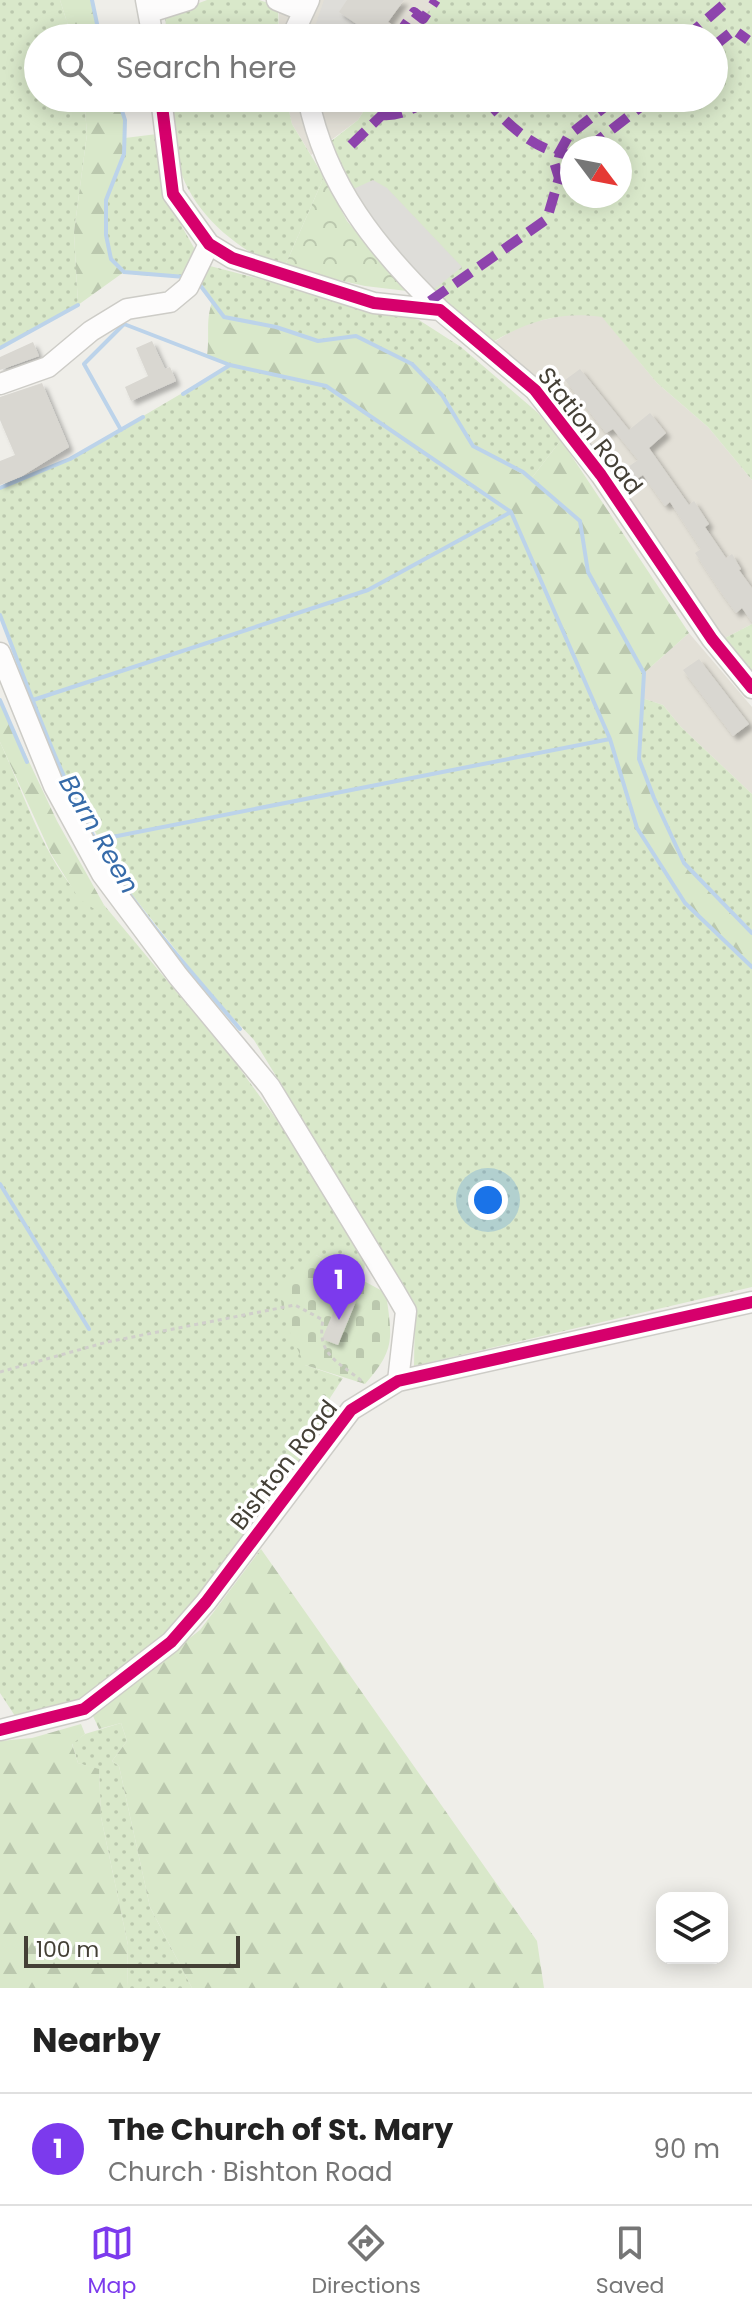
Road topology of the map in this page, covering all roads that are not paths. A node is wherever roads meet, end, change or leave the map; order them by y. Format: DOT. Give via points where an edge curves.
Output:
graph roads {
  1 [pos="188,0"];
  2 [pos="277,0"];
  3 [pos="148,6"];
  4 [pos="306,6"];
  5 [pos="163,112"];
  6 [pos="311,112"];
  7 [pos="209,244"];
  8 [pos="440,310"];
  9 [pos="0,384"];
  10 [pos="0,653"];
  11 [pos="752,688"];
  12 [pos="752,1302"];
  13 [pos="398,1381"];
  14 [pos="0,1730"];
  1 -- 3 [label="street"];
  2 -- 4 [label="street"];
  5 -- 7 [label="street" via="173,194"];
  6 -- 8 [label="street, Station Road" via="343,193 377,246"];
  7 -- 8 [label="street" via="232,258 374,303"];
  7 -- 9 [label="street" via="192,279 170,302 127,309 48,367"];
  8 -- 11 [label="street, Station Road" via="535,390"];
  10 -- 13 [label="street" via="54,786 102,874 270,1087 406,1311"];
  12 -- 13 [label="street, Bishton Road"];
  13 -- 14 [label="street, Bishton Road" via="351,1410 171,1642 84,1709"];
}
